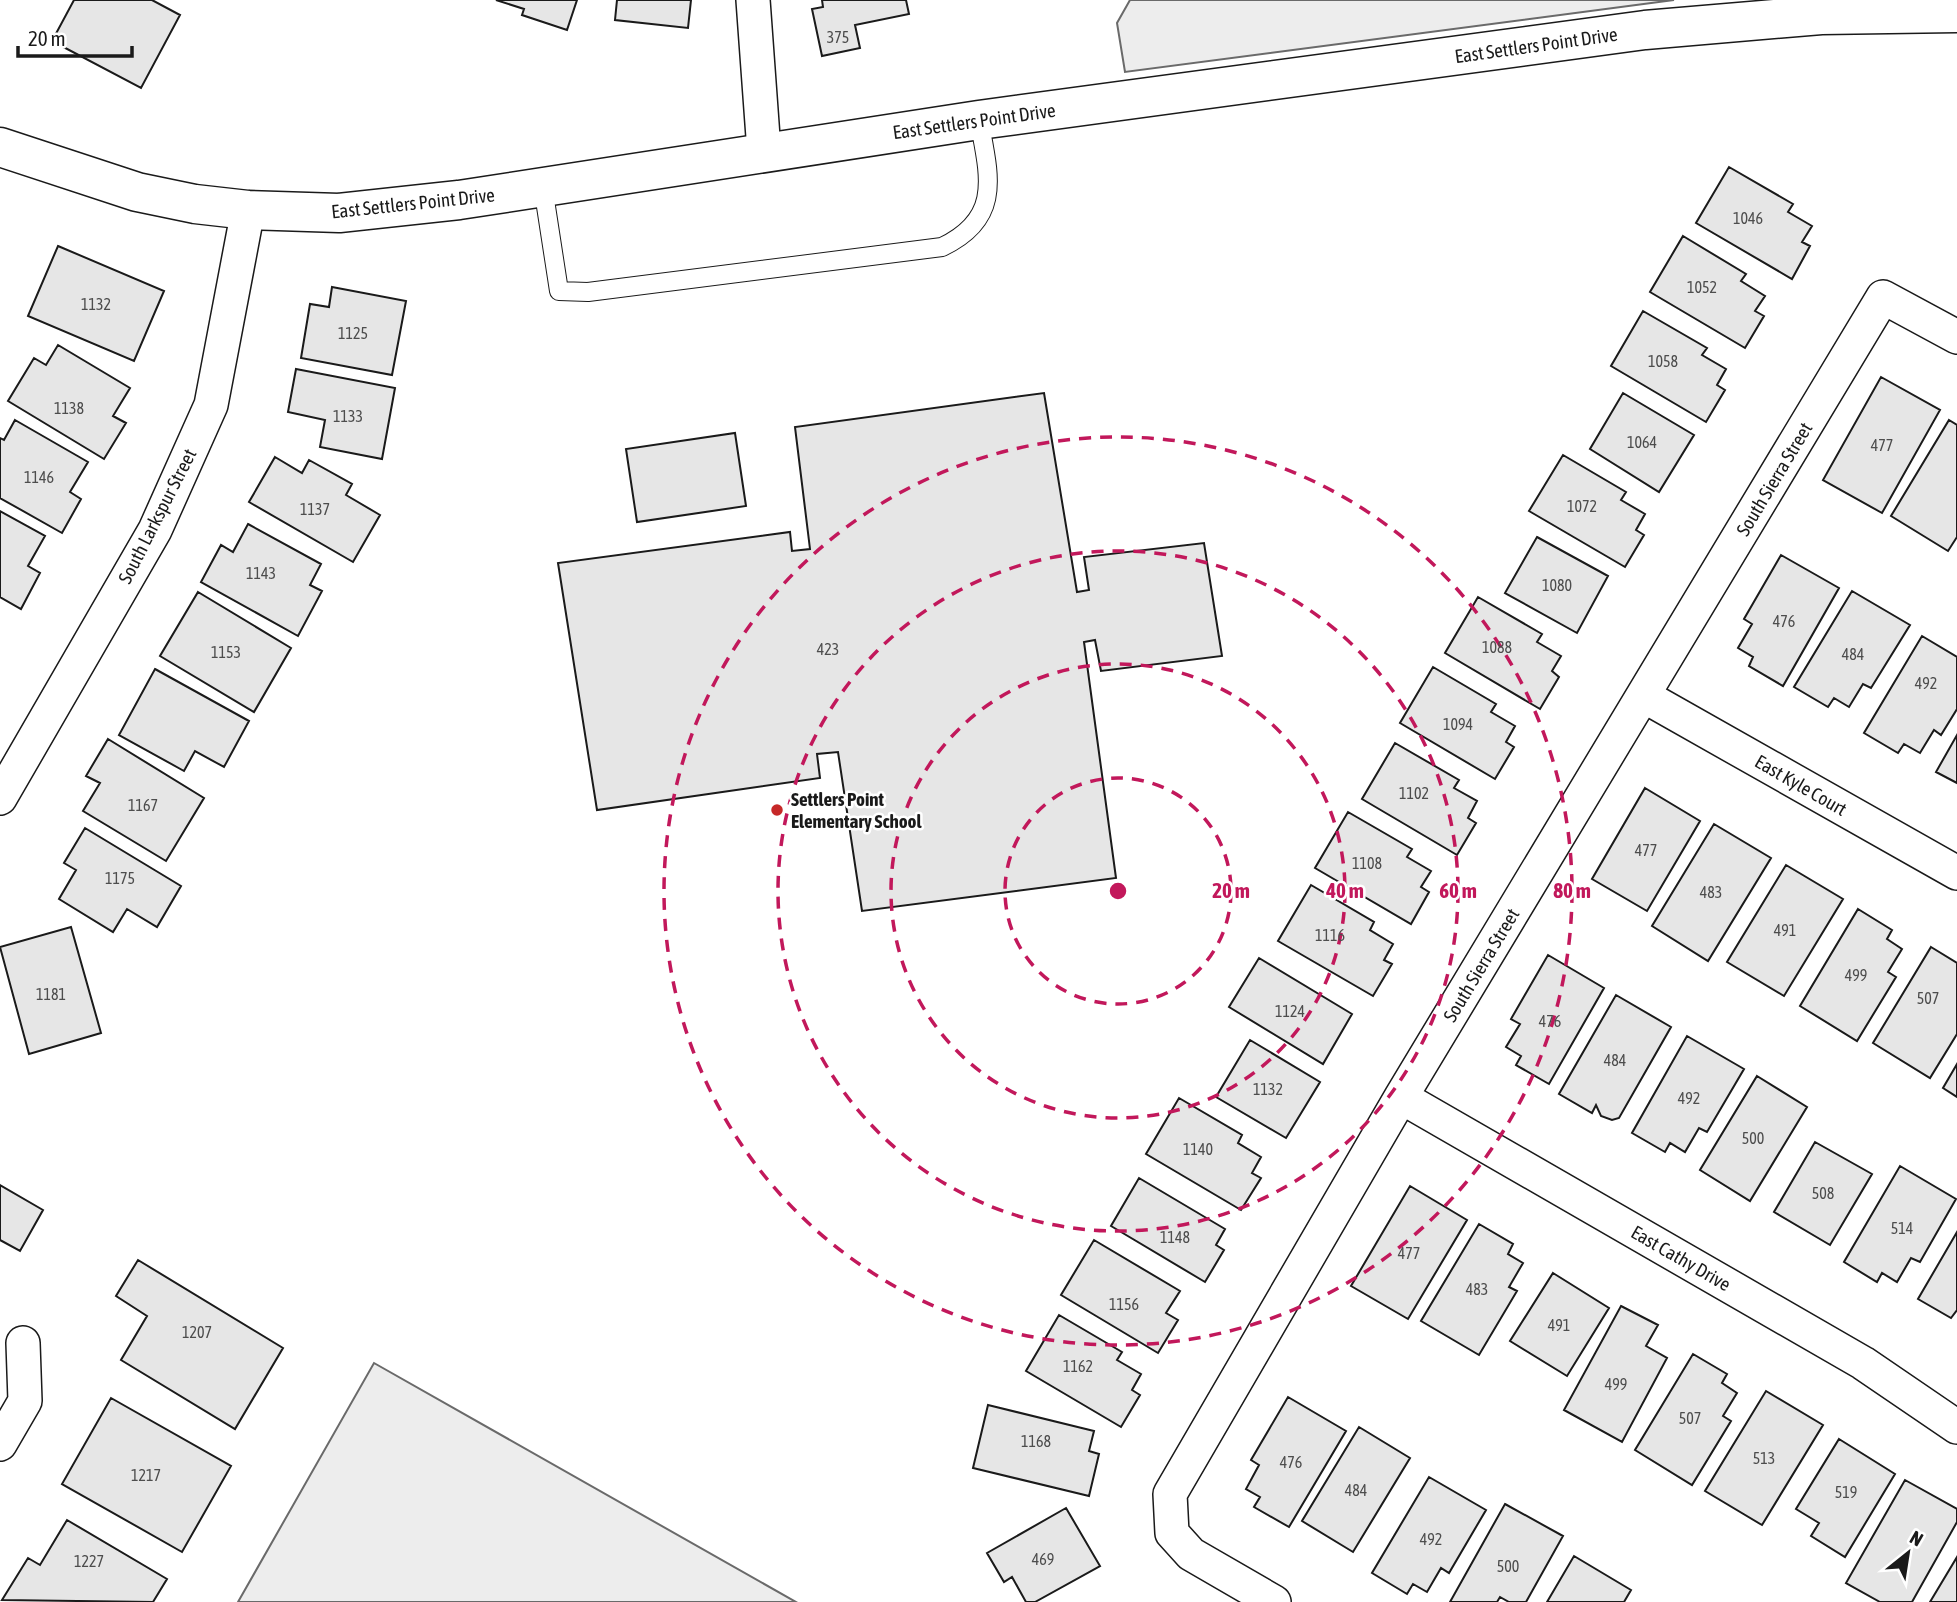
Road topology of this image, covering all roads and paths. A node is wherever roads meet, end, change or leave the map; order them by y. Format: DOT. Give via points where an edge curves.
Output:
graph roads {
  1 [pos="753,0"];
  2 [pos="1957,13"];
  3 [pos="979,120"];
  4 [pos="0,147"];
  5 [pos="764,151"];
  6 [pos="543,187"];
  7 [pos="248,210"];
  8 [pos="1957,337"];
  9 [pos="1644,696"];
  10 [pos="0,798"];
  11 [pos="1957,873"];
  12 [pos="1401,1097"];
  13 [pos="23,1343"];
  14 [pos="1957,1427"];
  15 [pos="0,1444"];
  16 [pos="1274,1602"];
  1 -- 5 [label="street"];
  2 -- 3 [label="street, East Settlers Point Drive" via="1821,15 1645,30"];
  3 -- 5 [label="street, East Settlers Point Drive"];
  3 -- 6 [label="lane" via="990,181 984,207 965,236 942,247 588,292 559,291"];
  4 -- 7 [label="street, East Settlers Point Drive" via="137,192"];
  5 -- 6 [label="street, East Settlers Point Drive"];
  6 -- 7 [label="street, East Settlers Point Drive" via="339,213"];
  7 -- 10 [label="street, South Larkspur Street" via="211,405 155,530"];
  8 -- 9 [label="street, South Sierra Street" via="1883,297"];
  9 -- 11 [label="street, East Kyle Court"];
  9 -- 12 [label="street, South Sierra Street"];
  12 -- 14 [label="street, East Cathy Drive" via="1863,1363"];
  12 -- 16 [label="street, South Sierra Street" via="1170,1494 1172,1533 1191,1554"];
  13 -- 15 [label="street" via="25,1401"];
}
